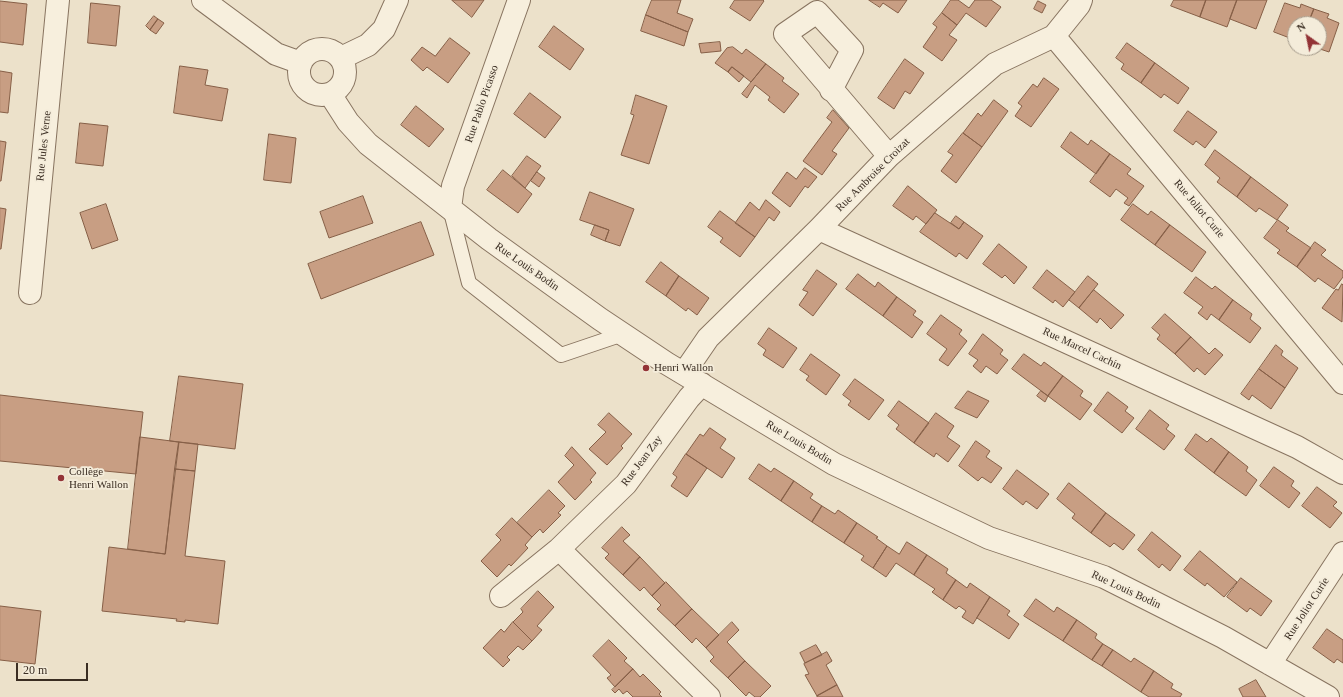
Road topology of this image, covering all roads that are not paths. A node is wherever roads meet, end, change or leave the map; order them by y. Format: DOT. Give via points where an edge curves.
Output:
graph roads {
  1 [pos="58,0"];
  2 [pos="203,0"];
  3 [pos="397,0"];
  4 [pos="519,0"];
  5 [pos="1081,0"];
  6 [pos="1054,36"];
  7 [pos="342,58"];
  8 [pos="300,63"];
  9 [pos="832,90"];
  10 [pos="330,94"];
  11 [pos="889,156"];
  12 [pos="450,208"];
  13 [pos="819,230"];
  14 [pos="30,293"];
  15 [pos="623,334"];
  16 [pos="693,379"];
  17 [pos="1343,382"];
  18 [pos="1343,473"];
  19 [pos="559,549"];
  20 [pos="1343,553"];
  21 [pos="501,596"];
  22 [pos="1270,664"];
  23 [pos="709,697"];
  24 [pos="1328,697"];
  1 -- 14 [label="street, Rue Jules Verne"];
  2 -- 8 [label="street" via="276,54"];
  3 -- 7 [label="street" via="384,29 368,45"];
  4 -- 12 [label="street, Rue Pablo Picasso" via="453,186"];
  5 -- 6 [label="street, Rue Ambroise Croizat"];
  6 -- 11 [label="street, Rue Ambroise Croizat" via="995,64"];
  6 -- 17 [label="street, Rue Joliot Curie"];
  7 -- 8 [label="street" via="323,48 310,52"];
  7 -- 10 [label="street" via="345,79 336,91"];
  8 -- 10 [label="street" via="298,70 302,85 315,94"];
  9 -- 11 [label="street"];
  10 -- 12 [label="street, Rue Louis Bodin" via="348,122 368,144"];
  11 -- 13 [label="street, Rue Ambroise Croizat"];
  12 -- 15 [label="street, Rue Louis Bodin" via="489,240"];
  12 -- 15 [label="lane" via="469,283 561,355"];
  13 -- 16 [label="street, Rue Ambroise Croizat" via="708,338"];
  13 -- 18 [label="street, Rue Marcel Cachin" via="1297,447"];
  15 -- 16 [label="street, Rue Louis Bodin"];
  16 -- 19 [label="street, Rue Jean Zay" via="689,398 626,484"];
  16 -- 22 [label="street, Rue Louis Bodin" via="834,464 989,538 1104,577 1223,637"];
  19 -- 21 [label="street, Rue Jean Zay"];
  19 -- 23 [label="street"];
  20 -- 22 [label="street, Rue Joliot Curie"];
  22 -- 24 [label="street, Rue Louis Bodin"];
}
